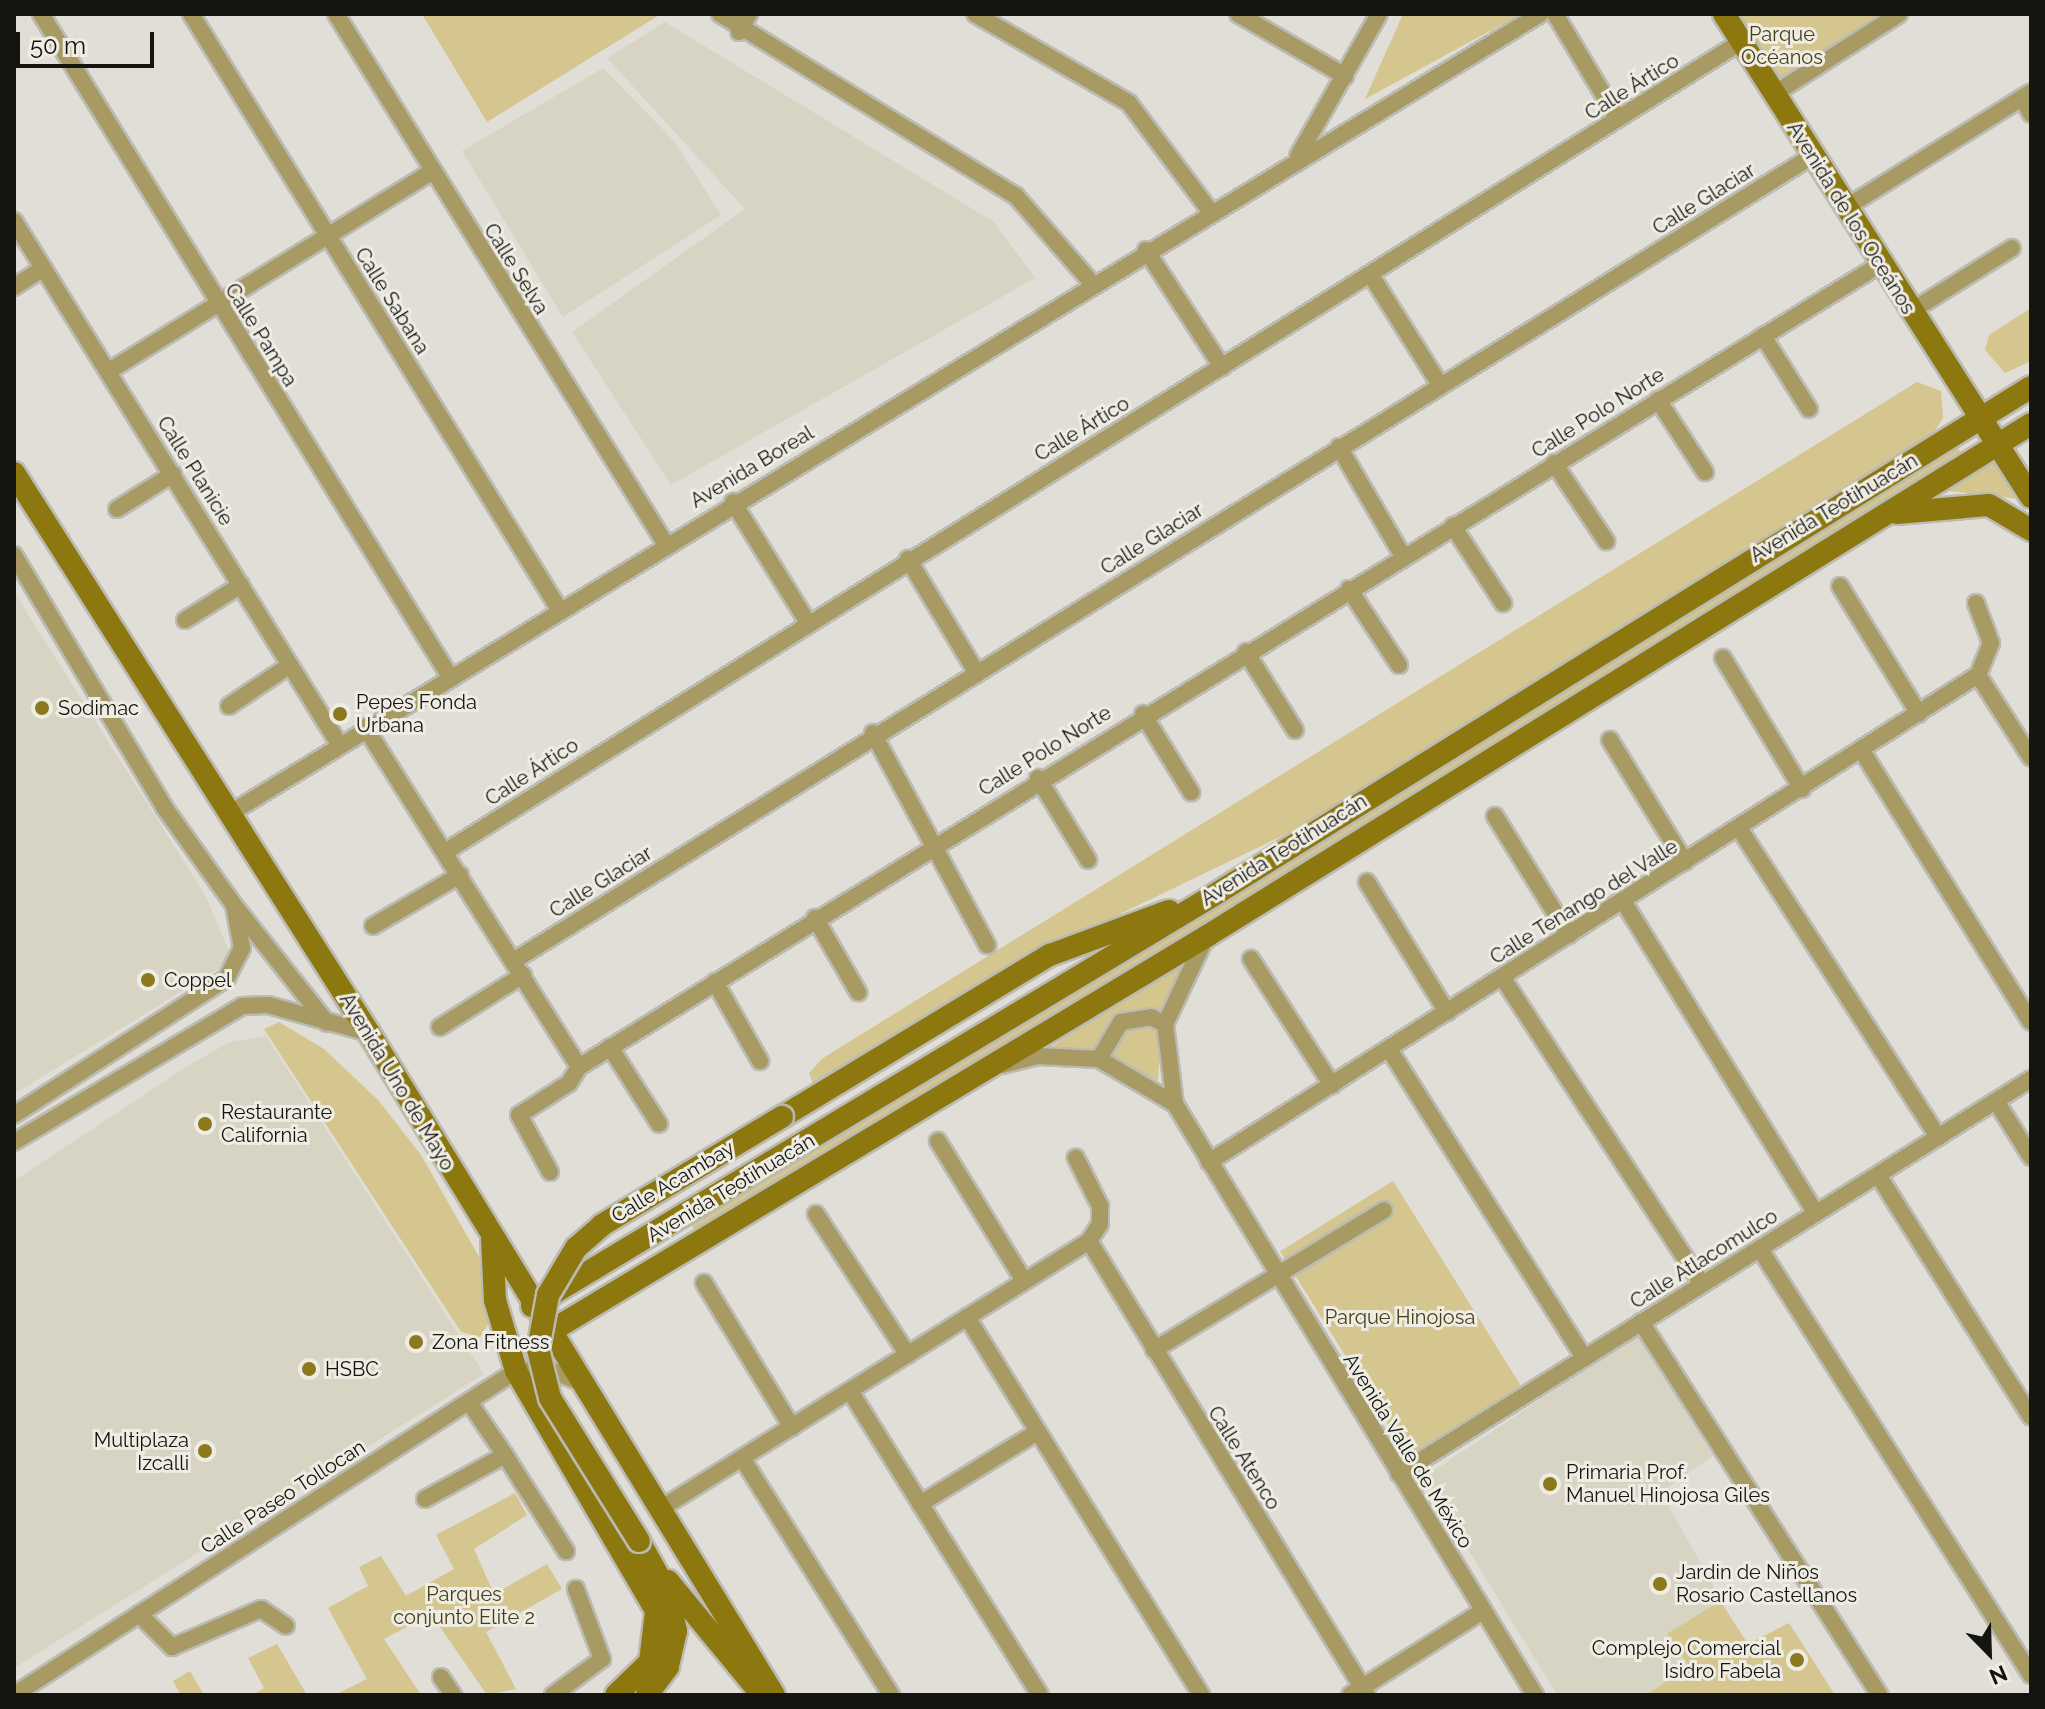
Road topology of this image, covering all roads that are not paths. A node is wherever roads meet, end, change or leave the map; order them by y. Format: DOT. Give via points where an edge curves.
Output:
graph roads {
  1 [pos="41,14"];
  2 [pos="191,14"];
  3 [pos="336,14"];
  4 [pos="720,14"];
  5 [pos="749,14"];
  6 [pos="975,14"];
  7 [pos="1238,14"];
  8 [pos="1379,14"];
  9 [pos="1540,14"];
  10 [pos="1555,14"];
  11 [pos="1724,14"];
  12 [pos="1899,14"];
  13 [pos="739,32"];
  14 [pos="1741,42"];
  15 [pos="1345,76"];
  16 [pos="1774,94"];
  17 [pos="2026,95"];
  18 [pos="2031,114"];
  19 [pos="1618,119"];
  20 [pos="1812,156"];
  21 [pos="1298,158"];
  22 [pos="431,172"];
  23 [pos="1845,208"];
  24 [pos="1210,211"];
  25 [pos="14,221"];
  26 [pos="327,235"];
  27 [pos="2012,248"];
  28 [pos="1146,250"];
  29 [pos="1879,265"];
  30 [pos="43,268"];
  31 [pos="1372,277"];
  32 [pos="1092,283"];
  33 [pos="14,287"];
  34 [pos="218,304"];
  35 [pos="1910,312"];
  36 [pos="1763,336"];
  37 [pos="1222,367"];
  38 [pos="109,371"];
  39 [pos="1440,385"];
  40 [pos="2031,387"];
  41 [pos="1658,400"];
  42 [pos="1809,409"];
  43 [pos="1977,421"];
  44 [pos="2031,424"];
  45 [pos="1339,447"];
  46 [pos="1995,448"];
  47 [pos="1554,463"];
  48 [pos="1705,472"];
  49 [pos="14,473"];
  50 [pos="173,474"];
  51 [pos="2031,497"];
  52 [pos="733,502"];
  53 [pos="117,509"];
  54 [pos="2031,511"];
  55 [pos="1868,521"];
  56 [pos="1453,526"];
  57 [pos="2031,530"];
  58 [pos="1606,541"];
  59 [pos="665,543"];
  60 [pos="14,555"];
  61 [pos="1403,556"];
  62 [pos="908,559"];
  63 [pos="241,585"];
  64 [pos="1840,586"];
  65 [pos="1349,589"];
  66 [pos="1503,603"];
  67 [pos="1976,603"];
  68 [pos="559,609"];
  69 [pos="185,620"];
  70 [pos="807,621"];
  71 [pos="1246,652"];
  72 [pos="1723,658"];
  73 [pos="290,665"];
  74 [pos="1399,665"];
  75 [pos="975,670"];
  76 [pos="449,675"];
  77 [pos="1978,675"];
  78 [pos="229,706"];
  79 [pos="1143,714"];
  80 [pos="1919,714"];
  81 [pos="365,727"];
  82 [pos="1295,730"];
  83 [pos="873,733"];
  84 [pos="1610,740"];
  85 [pos="339,744"];
  86 [pos="1862,751"];
  87 [pos="2031,758"];
  88 [pos="1038,778"];
  89 [pos="1802,789"];
  90 [pos="1191,792"];
  91 [pos="229,814"];
  92 [pos="1495,816"];
  93 [pos="1739,828"];
  94 [pos="932,845"];
  95 [pos="445,852"];
  96 [pos="1088,860"];
  97 [pos="1685,862"];
  98 [pos="460,875"];
  99 [pos="1367,882"];
  100 [pos="1219,892"];
  101 [pos="1623,901"];
  102 [pos="234,905"];
  103 [pos="815,918"];
  104 [pos="373,926"];
  105 [pos="1569,935"];
  106 [pos="1207,936"];
  107 [pos="987,945"];
  108 [pos="1251,959"];
  109 [pos="519,967"];
  110 [pos="1502,977"];
  111 [pos="715,982"];
  112 [pos="858,992"];
  113 [pos="1447,1012"];
  114 [pos="2031,1022"];
  115 [pos="328,1024"];
  116 [pos="1165,1024"];
  117 [pos="440,1027"];
  118 [pos="369,1033"];
  119 [pos="610,1047"];
  120 [pos="1389,1049"];
  121 [pos="1099,1059"];
  122 [pos="760,1061"];
  123 [pos="579,1067"];
  124 [pos="980,1070"];
  125 [pos="2031,1079"];
  126 [pos="1332,1085"];
  127 [pos="1996,1101"];
  128 [pos="1175,1104"];
  129 [pos="14,1115"];
  130 [pos="659,1124"];
  131 [pos="1938,1137"];
  132 [pos="938,1141"];
  133 [pos="14,1142"];
  134 [pos="2031,1157"];
  135 [pos="1076,1158"];
  136 [pos="1209,1162"];
  137 [pos="550,1172"];
  138 [pos="1878,1175"];
  139 [pos="1384,1210"];
  140 [pos="1816,1213"];
  141 [pos="816,1214"];
  142 [pos="683,1217"];
  143 [pos="492,1238"];
  144 [pos="698,1241"];
  145 [pos="1089,1241"];
  146 [pos="1760,1249"];
  147 [pos="1276,1275"];
  148 [pos="1024,1281"];
  149 [pos="704,1283"];
  150 [pos="1702,1284"];
  151 [pos="532,1306"];
  152 [pos="967,1317"];
  153 [pos="1641,1322"];
  154 [pos="551,1331"];
  155 [pos="1154,1350"];
  156 [pos="908,1355"];
  157 [pos="1584,1357"];
  158 [pos="516,1371"];
  159 [pos="583,1383"];
  160 [pos="850,1391"];
  161 [pos="469,1402"];
  162 [pos="2031,1417"];
  163 [pos="792,1427"];
  164 [pos="1036,1433"];
  165 [pos="505,1455"];
  166 [pos="742,1458"];
  167 [pos="1399,1474"];
  168 [pos="425,1499"];
  169 [pos="920,1504"];
  170 [pos="660,1509"];
  171 [pos="566,1551"];
  172 [pos="654,1565"];
  173 [pos="576,1589"];
  174 [pos="1483,1611"];
  175 [pos="139,1614"];
  176 [pos="286,1626"];
  177 [pos="2031,1675"];
  178 [pos="441,1677"];
  179 [pos="1359,1692"];
  180 [pos="14,1695"];
  181 [pos="453,1695"];
  182 [pos="553,1695"];
  183 [pos="616,1695"];
  184 [pos="647,1695"];
  185 [pos="762,1695"];
  186 [pos="774,1695"];
  187 [pos="891,1695"];
  188 [pos="1040,1695"];
  189 [pos="1201,1695"];
  190 [pos="1535,1695"];
  191 [pos="1880,1695"];
  1 -- 34 [label="street, Calle Pampa"];
  2 -- 26 [label="street, Calle Sabana"];
  3 -- 22 [label="street, Calle Selva"];
  4 -- 13 [label="street"];
  5 -- 13 [label="street"];
  6 -- 24 [label="street" via="1129,103"];
  7 -- 15 [label="street"];
  8 -- 15 [label="street, Avenida Boreal"];
  9 -- 21 [label="street, Avenida Boreal"];
  10 -- 19 [label="street"];
  11 -- 14 [label="main road, Avenida de los Oceános"];
  12 -- 16 [label="street"];
  13 -- 32 [label="street" via="1016,196"];
  14 -- 16 [label="main road, Avenida de los Oceános"];
  14 -- 19 [label="street, Calle Ártico"];
  15 -- 21 [label="street, Avenida Boreal"];
  16 -- 20 [label="main road, Avenida de los Oceános"];
  17 -- 18 [label="street"];
  17 -- 23 [label="street"];
  19 -- 31 [label="street, Calle Ártico"];
  20 -- 23 [label="main road, Avenida de los Oceános"];
  20 -- 39 [label="street, Calle Glaciar"];
  21 -- 24 [label="street, Avenida Boreal"];
  22 -- 26 [label="street"];
  22 -- 59 [label="street, Calle Selva"];
  23 -- 29 [label="main road, Avenida de los Oceános"];
  24 -- 28 [label="street, Avenida Boreal"];
  25 -- 30 [label="street, Calle Planicie"];
  26 -- 34 [label="street"];
  26 -- 68 [label="street, Calle Sabana"];
  27 -- 35 [label="street"];
  28 -- 32 [label="street, Avenida Boreal"];
  28 -- 37 [label="street"];
  29 -- 35 [label="main road, Avenida de los Oceános"];
  29 -- 36 [label="street, Calle Polo Norte"];
  30 -- 33 [label="street"];
  30 -- 38 [label="street, Calle Planicie"];
  31 -- 37 [label="street, Calle Ártico"];
  31 -- 39 [label="street"];
  32 -- 52 [label="street, Avenida Boreal"];
  34 -- 38 [label="street"];
  34 -- 76 [label="street, Calle Pampa"];
  35 -- 43 [label="main road, Avenida de los Oceános"];
  36 -- 41 [label="street, Calle Polo Norte"];
  36 -- 42 [label="street"];
  37 -- 62 [label="street, Calle Ártico"];
  38 -- 50 [label="street, Calle Planicie"];
  39 -- 45 [label="street, Calle Glaciar"];
  40 -- 43 [label="main road, Avenida Teotihuacán"];
  41 -- 47 [label="street, Calle Polo Norte"];
  41 -- 48 [label="street"];
  43 -- 46 [label="main road, Avenida de los Oceános"];
  43 -- 100 [label="main road, Avenida Teotihuacán"];
  44 -- 46 [label="main road, Avenida Teotihuacán"];
  45 -- 61 [label="street"];
  45 -- 75 [label="street, Calle Glaciar"];
  46 -- 51 [label="main road"];
  46 -- 54 [label="main road"];
  46 -- 55 [label="main road, Avenida Teotihuacán"];
  47 -- 56 [label="street, Calle Polo Norte"];
  47 -- 58 [label="street"];
  49 -- 91 [label="main road, Avenida Uno de Mayo"];
  50 -- 53 [label="street"];
  50 -- 63 [label="street, Calle Planicie"];
  52 -- 59 [label="street, Avenida Boreal"];
  52 -- 70 [label="street"];
  55 -- 57 [label="main road" via="1955,502 1989,505"];
  55 -- 106 [label="main road, Avenida Teotihuacán"];
  56 -- 61 [label="street, Calle Polo Norte"];
  56 -- 66 [label="street"];
  59 -- 68 [label="street, Avenida Boreal"];
  60 -- 102 [label="street" via="164,807"];
  61 -- 65 [label="street, Calle Polo Norte"];
  62 -- 70 [label="street, Calle Ártico"];
  62 -- 75 [label="street"];
  63 -- 69 [label="street"];
  63 -- 73 [label="street, Calle Planicie"];
  64 -- 80 [label="street"];
  65 -- 71 [label="street, Calle Polo Norte"];
  65 -- 74 [label="street"];
  67 -- 77 [label="street" via="1991,643"];
  68 -- 76 [label="street, Avenida Boreal"];
  70 -- 95 [label="street, Calle Ártico"];
  71 -- 79 [label="street, Calle Polo Norte"];
  71 -- 82 [label="street"];
  72 -- 89 [label="street"];
  73 -- 78 [label="street"];
  73 -- 85 [label="street, Calle Planicie"];
  75 -- 83 [label="street, Calle Glaciar"];
  76 -- 81 [label="street, Avenida Boreal"];
  77 -- 80 [label="street, Calle Tenango del Valle"];
  77 -- 87 [label="street"];
  79 -- 88 [label="street, Calle Polo Norte"];
  79 -- 90 [label="street"];
  80 -- 86 [label="street, Calle Tenango del Valle"];
  81 -- 85 [label="street, Avenida Boreal"];
  81 -- 95 [label="street"];
  83 -- 94 [label="street"];
  83 -- 109 [label="street, Calle Glaciar"];
  84 -- 97 [label="street"];
  85 -- 91 [label="street, Avenida Boreal"];
  86 -- 89 [label="street, Calle Tenango del Valle"];
  86 -- 114 [label="street"];
  88 -- 94 [label="street, Calle Polo Norte"];
  88 -- 96 [label="street"];
  89 -- 93 [label="street, Calle Tenango del Valle"];
  91 -- 118 [label="main road, Avenida Uno de Mayo"];
  92 -- 105 [label="street"];
  93 -- 97 [label="street, Calle Tenango del Valle"];
  93 -- 131 [label="street"];
  94 -- 103 [label="street, Calle Polo Norte"];
  94 -- 107 [label="street"];
  95 -- 98 [label="street"];
  97 -- 101 [label="street, Calle Tenango del Valle"];
  98 -- 104 [label="street"];
  98 -- 109 [label="street"];
  99 -- 113 [label="street"];
  100 -- 142 [label="main road, Avenida Teotihuacán"];
  100 -- 172 [label="main road, Calle Acambay, bridge" via="1050,955 602,1225 565,1262 538,1331 550,1398"];
  101 -- 105 [label="street, Calle Tenango del Valle"];
  101 -- 140 [label="street"];
  102 -- 115 [label="street"];
  102 -- 129 [label="street" via="242,948 227,978"];
  103 -- 111 [label="street, Calle Polo Norte"];
  103 -- 112 [label="street"];
  105 -- 110 [label="street, Calle Tenango del Valle"];
  106 -- 116 [label="street"];
  106 -- 124 [label="main road, Avenida Teotihuacán"];
  108 -- 126 [label="street"];
  109 -- 117 [label="street, Calle Glaciar"];
  109 -- 123 [label="street"];
  110 -- 113 [label="street, Calle Tenango del Valle"];
  110 -- 150 [label="street"];
  111 -- 119 [label="street, Calle Polo Norte"];
  111 -- 122 [label="street"];
  113 -- 120 [label="street, Calle Tenango del Valle"];
  115 -- 118 [label="street"];
  115 -- 133 [label="street" via="268,1005 219,1014"];
  116 -- 121 [label="street" via="1151,1017 1121,1022"];
  116 -- 128 [label="street, Avenida Valle de México"];
  118 -- 143 [label="main road, Avenida Uno de Mayo"];
  119 -- 123 [label="street, Calle Polo Norte"];
  119 -- 130 [label="street"];
  120 -- 126 [label="street, Calle Tenango del Valle"];
  120 -- 157 [label="street"];
  121 -- 124 [label="street, Avenida Valle de México" via="1037,1056"];
  121 -- 128 [label="street, Avenida Valle de México"];
  123 -- 137 [label="street, Calle Polo Norte" via="569,1083 519,1115"];
  124 -- 144 [label="main road, Avenida Teotihuacán"];
  125 -- 127 [label="street, Calle Atlacomulco"];
  126 -- 136 [label="street, Calle Tenango del Valle"];
  127 -- 131 [label="street, Calle Atlacomulco"];
  127 -- 134 [label="street"];
  128 -- 136 [label="street, Avenida Valle de México"];
  131 -- 138 [label="street, Calle Atlacomulco"];
  132 -- 148 [label="street"];
  135 -- 145 [label="street" via="1100,1206"];
  136 -- 147 [label="street, Avenida Valle de México"];
  138 -- 140 [label="street, Calle Atlacomulco"];
  138 -- 162 [label="street"];
  139 -- 147 [label="street"];
  140 -- 146 [label="street, Calle Atlacomulco"];
  141 -- 156 [label="street"];
  142 -- 144 [label="main road"];
  142 -- 151 [label="main road, Avenida Teotihuacán"];
  143 -- 151 [label="main road, Avenida Uno de Mayo"];
  143 -- 158 [label="main road" via="493,1290"];
  144 -- 154 [label="main road, Avenida Teotihuacán"];
  145 -- 148 [label="street"];
  145 -- 155 [label="street, Calle Atenco"];
  146 -- 150 [label="street, Calle Atlacomulco"];
  146 -- 177 [label="street"];
  147 -- 155 [label="street"];
  147 -- 167 [label="street, Avenida Valle de México"];
  148 -- 152 [label="street"];
  149 -- 163 [label="street"];
  150 -- 153 [label="street, Calle Atlacomulco"];
  151 -- 154 [label="main road, Avenida Uno de Mayo"];
  152 -- 156 [label="street"];
  152 -- 164 [label="street"];
  153 -- 157 [label="street, Calle Atlacomulco"];
  153 -- 191 [label="street"];
  154 -- 159 [label="main road, Avenida Uno de Mayo"];
  155 -- 179 [label="street, Calle Atenco"];
  156 -- 160 [label="street"];
  157 -- 167 [label="street, Calle Atlacomulco"];
  158 -- 159 [label="street" via="550,1370"];
  158 -- 161 [label="street, Calle Paseo Tollocan"];
  158 -- 183 [label="main road" via="653,1598 656,1648 642,1674"];
  159 -- 170 [label="main road, Avenida Uno de Mayo"];
  160 -- 163 [label="street"];
  160 -- 169 [label="street"];
  161 -- 165 [label="street"];
  161 -- 175 [label="street, Calle Paseo Tollocan"];
  163 -- 166 [label="street"];
  164 -- 169 [label="street"];
  164 -- 189 [label="street"];
  165 -- 168 [label="street"];
  165 -- 171 [label="street"];
  166 -- 170 [label="street"];
  166 -- 187 [label="street"];
  167 -- 174 [label="street, Avenida Valle de México"];
  169 -- 188 [label="street"];
  170 -- 186 [label="main road, Avenida Uno de Mayo"];
  172 -- 184 [label="main road, Calle Acambay" via="672,1604 676,1645"];
  172 -- 185 [label="main road"];
  173 -- 182 [label="street" via="602,1659"];
  174 -- 179 [label="street"];
  174 -- 190 [label="street, Avenida Valle de México"];
  175 -- 176 [label="street" via="172,1647 261,1609"];
  175 -- 180 [label="street, Calle Paseo Tollocan"];
  178 -- 181 [label="street"];
}
